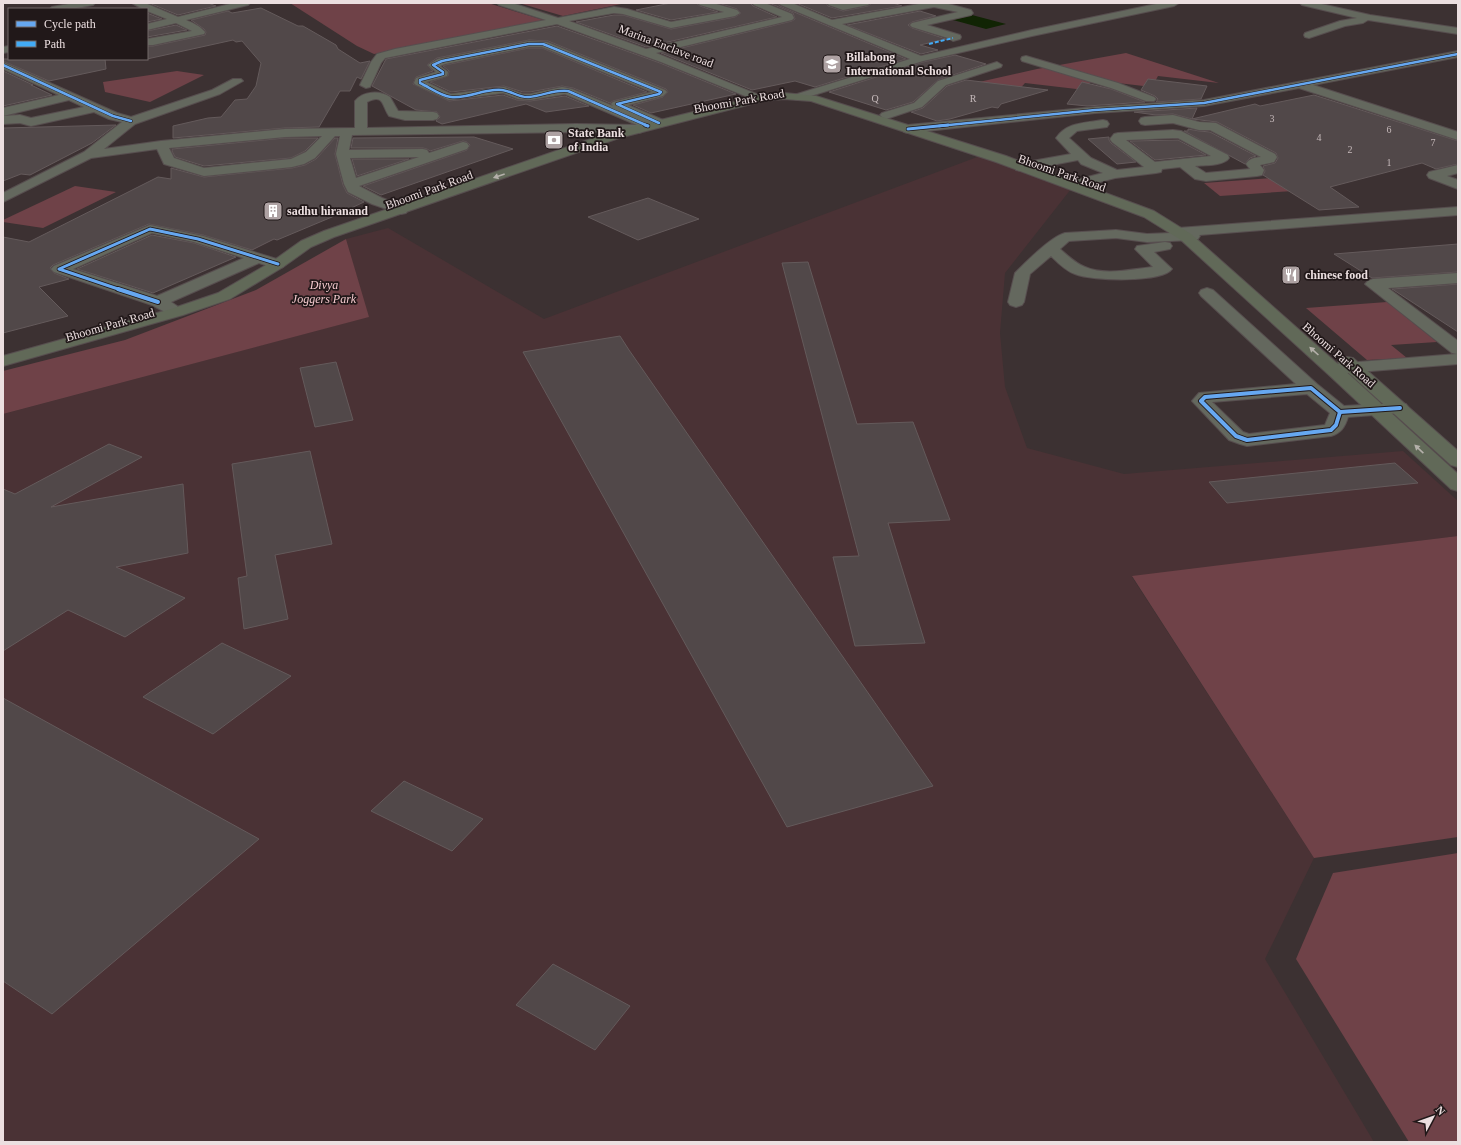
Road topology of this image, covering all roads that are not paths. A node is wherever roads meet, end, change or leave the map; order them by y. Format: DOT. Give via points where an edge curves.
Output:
graph roads {
  1 [pos="90,3"];
  2 [pos="137,3"];
  3 [pos="245,3"];
  4 [pos="502,3"];
  5 [pos="703,3"];
  6 [pos="757,3"];
  7 [pos="800,3"];
  8 [pos="832,3"];
  9 [pos="865,3"];
  10 [pos="897,3"];
  11 [pos="1174,3"];
  12 [pos="1305,3"];
  13 [pos="61,8"];
  14 [pos="922,8"];
  15 [pos="780,9"];
  16 [pos="1370,18"];
  17 [pos="176,20"];
  18 [pos="561,20"];
  19 [pos="842,21"];
  20 [pos="832,23"];
  21 [pos="187,24"];
  22 [pos="676,25"];
  23 [pos="870,26"];
  24 [pos="148,28"];
  25 [pos="1458,31"];
  26 [pos="148,32"];
  27 [pos="495,33"];
  28 [pos="482,35"];
  29 [pos="1309,35"];
  30 [pos="711,36"];
  31 [pos="954,39"];
  32 [pos="148,42"];
  33 [pos="929,44"];
  34 [pos="523,45"];
  35 [pos="976,46"];
  36 [pos="510,48"];
  37 [pos="645,52"];
  38 [pos="946,53"];
  39 [pos="1458,54"];
  40 [pos="1047,55"];
  41 [pos="1026,58"];
  42 [pos="920,59"];
  43 [pos="1003,64"];
  44 [pos="3,65"];
  45 [pos="237,81"];
  46 [pos="1322,82"];
  47 [pos="366,85"];
  48 [pos="1303,85"];
  49 [pos="812,92"];
  50 [pos="71,96"];
  51 [pos="798,96"];
  52 [pos="759,98"];
  53 [pos="1098,99"];
  54 [pos="1150,99"];
  55 [pos="54,100"];
  56 [pos="617,104"];
  57 [pos="95,108"];
  58 [pos="1118,109"];
  59 [pos="601,110"];
  60 [pos="3,112"];
  61 [pos="78,112"];
  62 [pos="585,113"];
  63 [pos="886,114"];
  64 [pos="113,116"];
  65 [pos="442,116"];
  66 [pos="3,120"];
  67 [pos="131,121"];
  68 [pos="619,122"];
  69 [pos="1135,122"];
  70 [pos="647,123"];
  71 [pos="1112,124"];
  72 [pos="1458,126"];
  73 [pos="926,128"];
  74 [pos="908,129"];
  75 [pos="347,131"];
  76 [pos="361,132"];
  77 [pos="330,134"];
  78 [pos="1458,136"];
  79 [pos="464,146"];
  80 [pos="163,148"];
  81 [pos="442,153"];
  82 [pos="342,154"];
  83 [pos="88,155"];
  84 [pos="1080,156"];
  85 [pos="1183,163"];
  86 [pos="1027,165"];
  87 [pos="1152,166"];
  88 [pos="1458,169"];
  89 [pos="1114,174"];
  90 [pos="1078,183"];
  91 [pos="351,184"];
  92 [pos="1458,185"];
  93 [pos="3,198"];
  94 [pos="387,205"];
  95 [pos="401,210"];
  96 [pos="1458,211"];
  97 [pos="331,229"];
  98 [pos="1116,234"];
  99 [pos="1193,237"];
  100 [pos="1050,248"];
  101 [pos="1142,249"];
  102 [pos="267,260"];
  103 [pos="1235,265"];
  104 [pos="1219,267"];
  105 [pos="1458,278"];
  106 [pos="1207,293"];
  107 [pos="1275,300"];
  108 [pos="1258,301"];
  109 [pos="1016,302"];
  110 [pos="168,307"];
  111 [pos="1309,329"];
  112 [pos="80,337"];
  113 [pos="1458,349"];
  114 [pos="3,354"];
  115 [pos="1458,359"];
  116 [pos="3,361"];
  117 [pos="1335,361"];
  118 [pos="1354,368"];
  119 [pos="1311,388"];
  120 [pos="1400,408"];
  121 [pos="1377,410"];
  122 [pos="1340,412"];
  123 [pos="1458,461"];
  124 [pos="1449,467"];
  125 [pos="1458,485"];
  1 -- 13 [label="street"];
  2 -- 17 [label="street"];
  3 -- 17 [label="street"];
  4 -- 18 [label="street, Marina Enclave road"];
  5 -- 22 [label="street" via="735,13"];
  6 -- 15 [label="street"];
  7 -- 10 [label="street" via="838,15"];
  8 -- 9 [label="street" via="843,7"];
  11 -- 35 [label="street"];
  12 -- 16 [label="street"];
  14 -- 23 [label="street" via="881,16 883,20"];
  15 -- 20 [label="street"];
  15 -- 30 [label="street" via="789,18"];
  16 -- 25 [label="street"];
  16 -- 29 [label="street" via="1343,23"];
  17 -- 21 [label="street"];
  17 -- 24 [label="street"];
  18 -- 22 [label="street" via="620,10 664,24"];
  18 -- 27 [label="street"];
  18 -- 37 [label="street, Marina Enclave road"];
  19 -- 20 [label="street"];
  19 -- 31 [label="street" via="915,7 942,5 968,13 915,26 956,38"];
  19 -- 33 [label="street" via="918,44"];
  20 -- 42 [label="street"];
  21 -- 26 [label="street"];
  21 -- 32 [label="street" via="200,32"];
  22 -- 30 [label="street"];
  27 -- 28 [label="street"];
  27 -- 34 [label="street"];
  28 -- 36 [label="street"];
  28 -- 47 [label="street" via="381,56"];
  30 -- 37 [label="street"];
  31 -- 35 [label="street"];
  31 -- 38 [label="street" via="922,48"];
  34 -- 36 [label="street"];
  34 -- 56 [label="street" via="543,44 661,92"];
  35 -- 38 [label="street"];
  36 -- 59 [label="street" via="442,61 433,65 443,74 420,80 420,83 450,97 496,90 530,97 562,90"];
  37 -- 52 [label="street, Marina Enclave road"];
  38 -- 42 [label="street"];
  38 -- 43 [label="street"];
  39 -- 46 [label="street"];
  40 -- 41 [label="street"];
  41 -- 43 [label="street"];
  41 -- 54 [label="street"];
  42 -- 49 [label="street"];
  43 -- 63 [label="street" via="942,83 918,105"];
  44 -- 50 [label="street"];
  45 -- 67 [label="street" via="216,92"];
  46 -- 48 [label="street"];
  46 -- 72 [label="street"];
  48 -- 58 [label="street" via="1204,103"];
  48 -- 78 [label="street"];
  49 -- 51 [label="street"];
  49 -- 52 [label="main road, Bhoomi Park Road" via="790,92"];
  49 -- 63 [label="main road, Bhoomi Park Road"];
  50 -- 55 [label="street"];
  50 -- 57 [label="street"];
  51 -- 52 [label="main road, Bhoomi Park Road"];
  51 -- 74 [label="main road, Bhoomi Park Road" via="812,98"];
  52 -- 70 [label="main road, Bhoomi Park Road"];
  53 -- 58 [label="street"];
  55 -- 60 [label="street"];
  55 -- 61 [label="street"];
  56 -- 59 [label="street"];
  56 -- 70 [label="street"];
  57 -- 61 [label="street"];
  57 -- 64 [label="street"];
  58 -- 73 [label="street"];
  59 -- 62 [label="street"];
  59 -- 68 [label="street"];
  61 -- 64 [label="street" via="91,119"];
  61 -- 66 [label="street" via="38,122"];
  63 -- 73 [label="main road, Bhoomi Park Road"];
  64 -- 67 [label="street"];
  65 -- 76 [label="street" via="393,114 386,99 381,96 366,97 361,101"];
  67 -- 83 [label="street"];
  68 -- 70 [label="main road, Bhoomi Park Road"];
  68 -- 76 [label="street" via="374,126"];
  68 -- 94 [label="main road, Bhoomi Park Road"];
  69 -- 85 [label="street" via="1173,119 1199,126 1212,126 1271,157 1269,160 1252,164 1257,172 1206,177 1200,176"];
  70 -- 95 [label="main road, one-way"];
  71 -- 84 [label="street" via="1073,128 1062,138"];
  73 -- 74 [label="street"];
  73 -- 86 [label="main road, Bhoomi Park Road"];
  74 -- 86 [label="main road, Bhoomi Park Road"];
  75 -- 76 [label="street"];
  75 -- 77 [label="street"];
  75 -- 82 [label="street"];
  77 -- 80 [label="street"];
  77 -- 80 [label="street" via="314,153 302,161 204,172 194,171 169,161"];
  79 -- 81 [label="street"];
  80 -- 83 [label="street"];
  81 -- 82 [label="street"];
  81 -- 91 [label="street"];
  82 -- 91 [label="street"];
  83 -- 93 [label="street"];
  84 -- 86 [label="street"];
  84 -- 89 [label="street"];
  85 -- 87 [label="street"];
  85 -- 87 [label="street" via="1223,158 1181,135 1116,139"];
  86 -- 90 [label="main road, Bhoomi Park Road"];
  87 -- 89 [label="street" via="1156,169"];
  88 -- 92 [label="street" via="1434,175"];
  89 -- 90 [label="street"];
  90 -- 99 [label="main road, Bhoomi Park Road" via="1150,214"];
  91 -- 94 [label="street" via="353,189"];
  94 -- 95 [label="street"];
  94 -- 97 [label="main road, Bhoomi Park Road"];
  95 -- 97 [label="main road"];
  96 -- 99 [label="street"];
  97 -- 102 [label="main road" via="306,244"];
  98 -- 99 [label="street" via="1147,238"];
  98 -- 100 [label="street" via="1065,238"];
  98 -- 101 [label="street"];
  99 -- 101 [label="street"];
  99 -- 103 [label="main road, Bhoomi Park Road"];
  99 -- 104 [label="main road, Bhoomi Park Road"];
  100 -- 101 [label="street" via="1079,270 1092,274 1114,275 1164,269"];
  100 -- 109 [label="street" via="1023,273"];
  102 -- 110 [label="street"];
  102 -- 110 [label="main road" via="224,296"];
  102 -- 110 [label="street" via="155,228 59,269"];
  103 -- 104 [label="main road"];
  103 -- 107 [label="main road, Bhoomi Park Road"];
  104 -- 108 [label="main road, Bhoomi Park Road"];
  105 -- 113 [label="street" via="1372,284"];
  106 -- 119 [label="street"];
  107 -- 108 [label="main road"];
  107 -- 111 [label="main road, Bhoomi Park Road"];
  117 -- 108 [label="main road, Bhoomi Park Road, one-way"];
  110 -- 112 [label="main road"];
  112 -- 114 [label="main road, Bhoomi Park Road"];
  112 -- 116 [label="main road"];
  115 -- 118 [label="street"];
  117 -- 118 [label="street"];
  117 -- 121 [label="main road, Bhoomi Park Road"];
  118 -- 120 [label="main road, Bhoomi Park Road"];
  119 -- 122 [label="street"];
  119 -- 122 [label="street" via="1205,397 1201,401 1236,436 1247,440 1331,430 1336,425"];
  120 -- 121 [label="street"];
  120 -- 123 [label="main road, Bhoomi Park Road"];
  121 -- 122 [label="street"];
  124 -- 121 [label="main road, Bhoomi Park Road, one-way"];
  124 -- 125 [label="main road, Bhoomi Park Road"];
}
